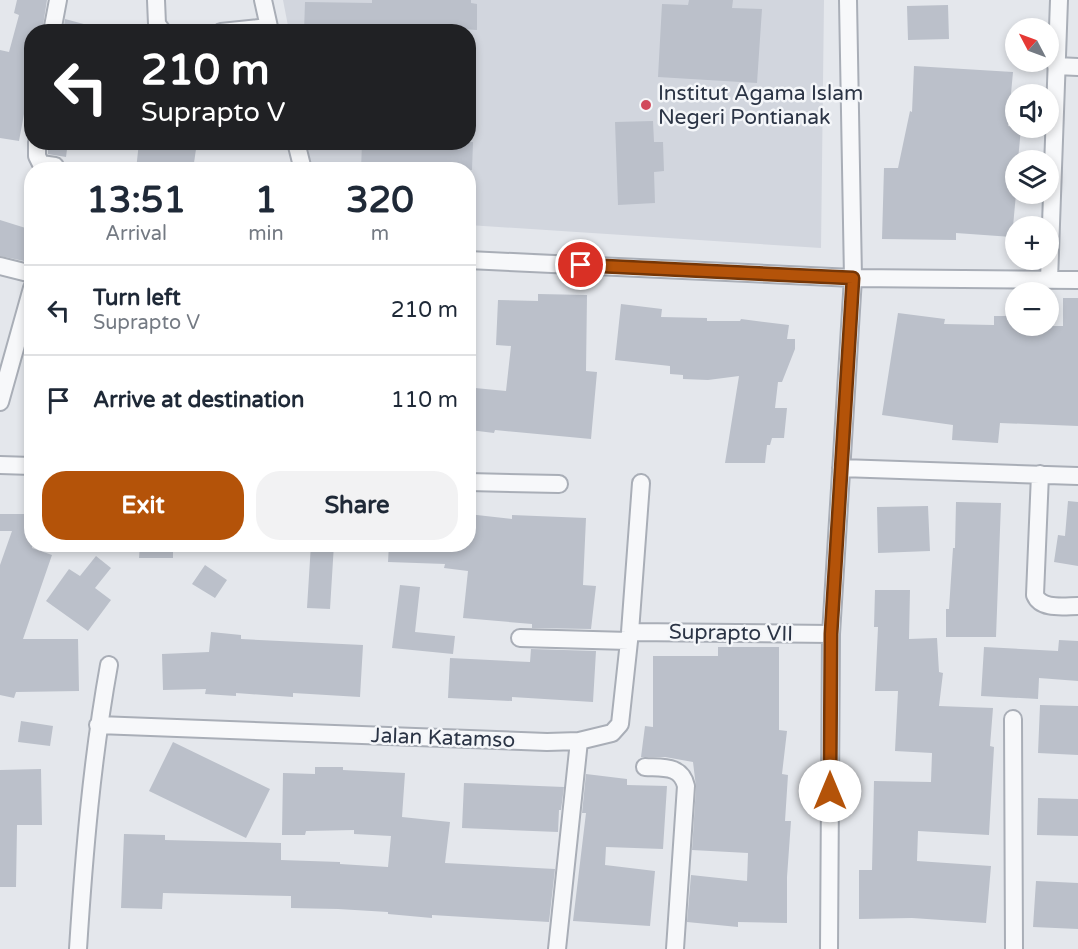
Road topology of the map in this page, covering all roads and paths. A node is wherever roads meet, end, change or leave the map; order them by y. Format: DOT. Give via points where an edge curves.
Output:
graph roads {
  1 [pos="58,0"];
  2 [pos="156,0"];
  3 [pos="263,0"];
  4 [pos="848,0"];
  5 [pos="1059,0"];
  6 [pos="1058,18"];
  7 [pos="54,24"];
  8 [pos="157,24"];
  9 [pos="268,24"];
  10 [pos="1059,66"];
  11 [pos="1078,67"];
  12 [pos="1056,72"];
  13 [pos="476,260"];
  14 [pos="0,266"];
  15 [pos="24,272"];
  16 [pos="853,278"];
  17 [pos="1049,280"];
  18 [pos="1078,280"];
  19 [pos="24,316"];
  20 [pos="0,402"];
  21 [pos="0,465"];
  22 [pos="24,466"];
  23 [pos="841,468"];
  24 [pos="1040,474"];
  25 [pos="1078,476"];
  26 [pos="476,482"];
  27 [pos="641,483"];
  28 [pos="559,484"];
  29 [pos="1078,606"];
  30 [pos="831,634"];
  31 [pos="630,636"];
  32 [pos="520,638"];
  33 [pos="109,665"];
  34 [pos="1013,719"];
  35 [pos="98,725"];
  36 [pos="579,741"];
  37 [pos="645,767"];
  38 [pos="78,949"];
  39 [pos="557,949"];
  40 [pos="675,949"];
  41 [pos="830,949"];
  42 [pos="1014,949"];
  1 -- 7 [label="street"];
  2 -- 8 [label="street"];
  3 -- 9 [label="street"];
  4 -- 16 [label="street"];
  5 -- 6 [label="street"];
  10 -- 11 [label="street"];
  12 -- 17 [label="street"];
  13 -- 16 [label="street"];
  14 -- 15 [label="street"];
  16 -- 17 [label="street"];
  16 -- 23 [label="street"];
  17 -- 18 [label="street"];
  19 -- 20 [label="street"];
  21 -- 22 [label="street"];
  23 -- 24 [label="street"];
  23 -- 30 [label="street"];
  24 -- 25 [label="street"];
  24 -- 29 [label="street" via="1035,595 1047,605"];
  26 -- 28 [label="street"];
  27 -- 31 [label="street"];
  30 -- 31 [label="street, Suprapto VII"];
  30 -- 41 [label="street"];
  31 -- 32 [label="street, Suprapto VII"];
  31 -- 36 [label="street, Jalan Katamso" via="619,727 606,735"];
  33 -- 35 [label="street"];
  34 -- 42 [label="street"];
  35 -- 36 [label="street, Jalan Katamso"];
  35 -- 38 [label="street"];
  36 -- 39 [label="street"];
  37 -- 40 [label="street" via="675,769 686,786"];
}
